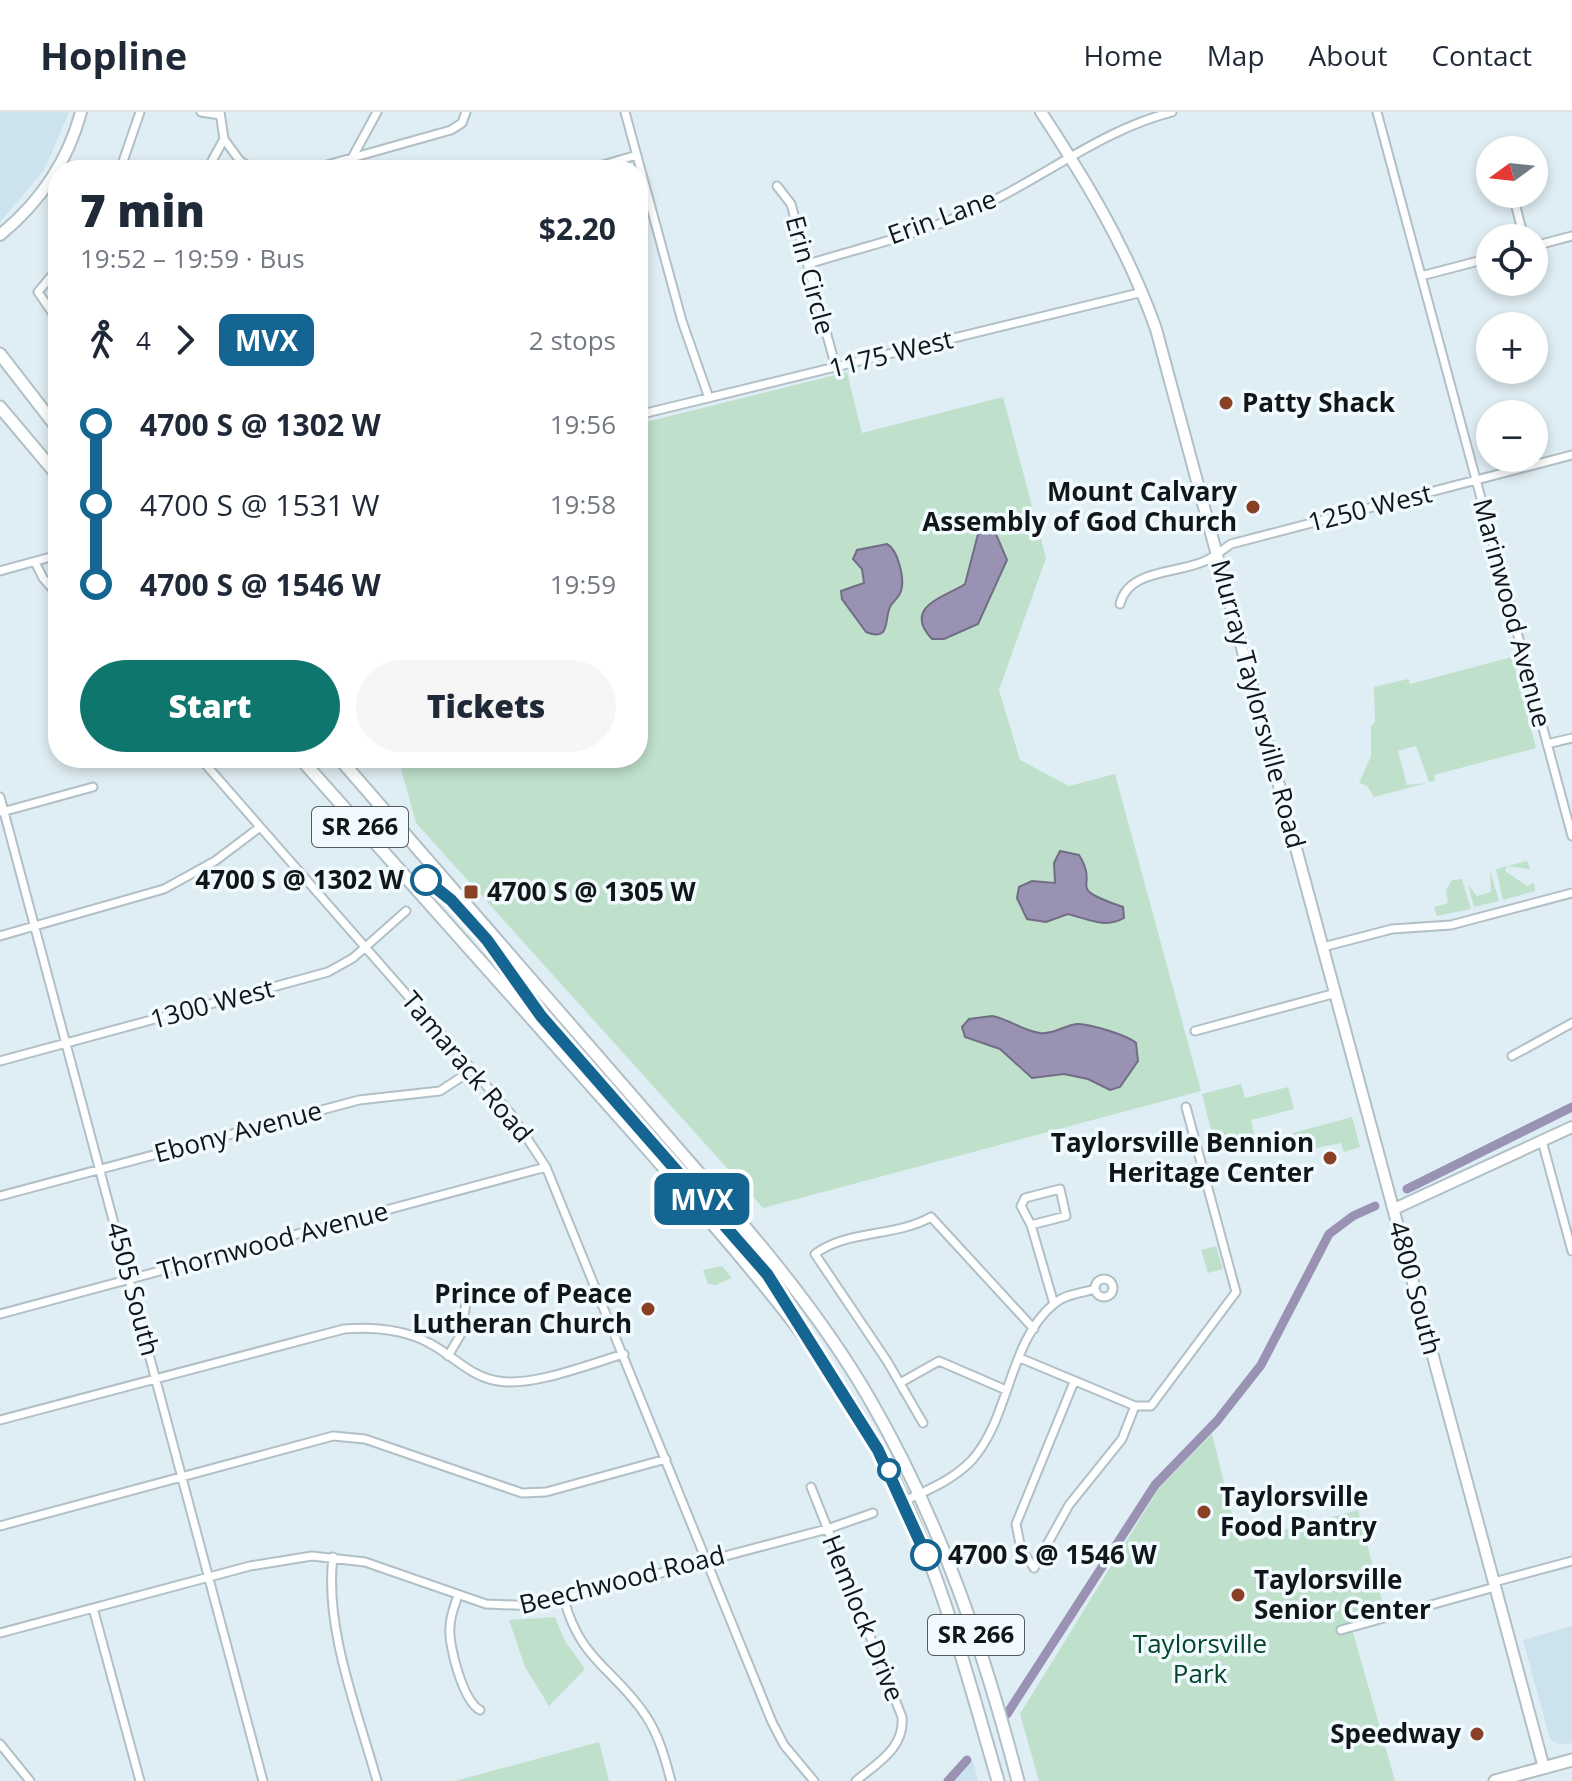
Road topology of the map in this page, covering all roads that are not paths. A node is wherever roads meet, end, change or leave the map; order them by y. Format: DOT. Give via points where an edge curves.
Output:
graph roads {
  1 [pos="81,112"];
  2 [pos="140,112"];
  3 [pos="201,112"];
  4 [pos="377,112"];
  5 [pos="466,112"];
  6 [pos="625,112"];
  7 [pos="1041,112"];
  8 [pos="1172,112"];
  9 [pos="1377,112"];
  10 [pos="220,113"];
  11 [pos="224,139"];
  12 [pos="637,155"];
  13 [pos="352,158"];
  14 [pos="1072,159"];
  15 [pos="62,160"];
  16 [pos="123,160"];
  17 [pos="212,160"];
  18 [pos="239,160"];
  19 [pos="345,160"];
  20 [pos="620,160"];
  21 [pos="638,160"];
  22 [pos="48,184"];
  23 [pos="777,186"];
  24 [pos="648,196"];
  25 [pos="0,235"];
  26 [pos="1572,236"];
  27 [pos="1548,242"];
  28 [pos="1476,262"];
  29 [pos="808,264"];
  30 [pos="1421,276"];
  31 [pos="48,280"];
  32 [pos="1143,292"];
  33 [pos="48,306"];
  34 [pos="0,354"];
  35 [pos="836,368"];
  36 [pos="709,398"];
  37 [pos="0,407"];
  38 [pos="648,413"];
  39 [pos="48,416"];
  40 [pos="1572,455"];
  41 [pos="48,464"];
  42 [pos="1476,480"];
  43 [pos="1217,554"];
  44 [pos="48,558"];
  45 [pos="35,562"];
  46 [pos="0,571"];
  47 [pos="48,581"];
  48 [pos="1120,604"];
  49 [pos="1572,738"];
  50 [pos="1547,744"];
  51 [pos="209,768"];
  52 [pos="309,768"];
  53 [pos="348,768"];
  54 [pos="93,787"];
  55 [pos="0,797"];
  56 [pos="2,812"];
  57 [pos="260,827"];
  58 [pos="1572,836"];
  59 [pos="1572,893"];
  60 [pos="406,911"];
  61 [pos="35,927"];
  62 [pos="0,936"];
  63 [pos="365,947"];
  64 [pos="1323,947"];
  65 [pos="1336,993"];
  66 [pos="1572,1023"];
  67 [pos="1195,1031"];
  68 [pos="66,1043"];
  69 [pos="1512,1056"];
  70 [pos="0,1061"];
  71 [pos="472,1070"];
  72 [pos="1186,1107"];
  73 [pos="1572,1127"];
  74 [pos="1542,1141"];
  75 [pos="546,1167"];
  76 [pos="101,1169"];
  77 [pos="0,1196"];
  78 [pos="1394,1209"];
  79 [pos="1031,1225"];
  80 [pos="1572,1251"];
  81 [pos="130,1279"];
  82 [pos="1095,1289"];
  83 [pos="466,1303"];
  84 [pos="1054,1304"];
  85 [pos="0,1314"];
  86 [pos="1034,1329"];
  87 [pos="624,1354"];
  88 [pos="448,1356"];
  89 [pos="1020,1358"];
  90 [pos="156,1378"];
  91 [pos="1074,1382"];
  92 [pos="900,1383"];
  93 [pos="1006,1390"];
  94 [pos="1135,1406"];
  95 [pos="0,1420"];
  96 [pos="923,1423"];
  97 [pos="666,1459"];
  98 [pos="182,1477"];
  99 [pos="811,1487"];
  100 [pos="919,1494"];
  101 [pos="904,1501"];
  102 [pos="873,1513"];
  103 [pos="0,1526"];
  104 [pos="827,1529"];
  105 [pos="333,1557"];
  106 [pos="707,1561"];
  107 [pos="1572,1561"];
  108 [pos="208,1577"];
  109 [pos="1495,1584"];
  110 [pos="458,1595"];
  111 [pos="564,1599"];
  112 [pos="93,1608"];
  113 [pos="1341,1630"];
  114 [pos="0,1633"];
  115 [pos="480,1710"];
  116 [pos="0,1744"];
  117 [pos="1572,1760"];
  118 [pos="1544,1768"];
  119 [pos="30,1781"];
  120 [pos="140,1781"];
  121 [pos="263,1781"];
  122 [pos="377,1781"];
  123 [pos="671,1781"];
  124 [pos="814,1781"];
  125 [pos="856,1781"];
  126 [pos="998,1781"];
  127 [pos="1018,1781"];
  128 [pos="1495,1781"];
  1 -- 15 [label="street"];
  2 -- 16 [label="street"];
  3 -- 10 [label="street"];
  4 -- 13 [label="street"];
  5 -- 13 [label="street" via="451,130"];
  6 -- 12 [label="street"];
  7 -- 14 [label="street, Murray Taylorsville Road"];
  8 -- 14 [label="street, Erin Lane" via="1124,126"];
  9 -- 30 [label="street, Marinwood Avenue"];
  10 -- 11 [label="street"];
  11 -- 17 [label="street"];
  11 -- 18 [label="street"];
  12 -- 20 [label="street"];
  12 -- 21 [label="street"];
  13 -- 19 [label="street"];
  14 -- 29 [label="street, Erin Lane" via="974,210"];
  14 -- 32 [label="street, Murray Taylorsville Road" via="1108,217"];
  22 -- 25 [label="street"];
  23 -- 29 [label="street, Erin Circle" via="791,204"];
  24 -- 36 [label="street"];
  26 -- 27 [label="street"];
  28 -- 30 [label="street"];
  29 -- 35 [label="street, Erin Circle"];
  30 -- 42 [label="street, Marinwood Avenue"];
  31 -- 33 [label="street" via="38,292"];
  32 -- 35 [label="street, 1175 West"];
  32 -- 43 [label="street, Murray Taylorsville Road"];
  34 -- 39 [label="main road"];
  35 -- 36 [label="street, 1175 West"];
  36 -- 38 [label="street, 1175 West"];
  37 -- 41 [label="main road"];
  40 -- 42 [label="street, 1250 West"];
  42 -- 43 [label="street, 1250 West" via="1231,544"];
  42 -- 50 [label="street, Marinwood Avenue"];
  43 -- 48 [label="street, 1250 West" via="1132,582"];
  43 -- 64 [label="street, Murray Taylorsville Road"];
  44 -- 45 [label="street"];
  45 -- 46 [label="street"];
  45 -- 47 [label="street"];
  49 -- 50 [label="street"];
  50 -- 58 [label="street, Marinwood Avenue"];
  51 -- 57 [label="street, Tamarack Road"];
  52 -- 101 [label="main road, SR 266" via="762,1281 837,1384"];
  53 -- 100 [label="main road, SR 266" via="796,1291 860,1383"];
  54 -- 56 [label="street"];
  55 -- 56 [label="street, 4505 South"];
  56 -- 61 [label="street, 4505 South"];
  57 -- 61 [label="street" via="215,861 164,889"];
  57 -- 63 [label="street, Tamarack Road"];
  59 -- 64 [label="street" via="1451,925 1392,929"];
  60 -- 63 [label="street, 1300 West"];
  61 -- 62 [label="street"];
  61 -- 68 [label="street, 4505 South"];
  63 -- 68 [label="street, 1300 West" via="312,977"];
  63 -- 71 [label="street, Tamarack Road"];
  64 -- 65 [label="street, Murray Taylorsville Road"];
  65 -- 67 [label="street"];
  65 -- 78 [label="street, 4800 South"];
  66 -- 69 [label="street"];
  68 -- 70 [label="street, 1300 West"];
  68 -- 76 [label="street, 4505 South"];
  71 -- 75 [label="street, Tamarack Road" via="511,1114"];
  71 -- 76 [label="street, Ebony Avenue" via="440,1091 359,1100"];
  72 -- 94 [label="street" via="1237,1287 1156,1403"];
  73 -- 74 [label="street"];
  74 -- 78 [label="street"];
  74 -- 80 [label="street"];
  75 -- 81 [label="street, Thornwood Avenue"];
  75 -- 87 [label="street, Tamarack Road"];
  76 -- 77 [label="street, Ebony Avenue"];
  76 -- 81 [label="street, 4505 South"];
  78 -- 109 [label="street, 4800 South"];
  79 -- 79 [label="street" via="1021,1206 1025,1198 1060,1189 1066,1216"];
  79 -- 84 [label="street"];
  81 -- 85 [label="street, Thornwood Avenue"];
  81 -- 90 [label="street, 4505 South"];
  82 -- 84 [label="street"];
  83 -- 88 [label="street" via="461,1334"];
  84 -- 86 [label="street"];
  86 -- 89 [label="street"];
  86 -- 92 [label="street" via="931,1217 815,1254"];
  87 -- 88 [label="street" via="515,1382 476,1375"];
  87 -- 97 [label="street, Tamarack Road"];
  88 -- 90 [label="street" via="402,1333 344,1329"];
  89 -- 91 [label="street"];
  89 -- 93 [label="street"];
  90 -- 95 [label="street"];
  90 -- 98 [label="street, 4505 South"];
  91 -- 94 [label="street"];
  91 -- 94 [label="street" via="1016,1524 1021,1549 1034,1568 1069,1505 1122,1439"];
  92 -- 93 [label="street" via="939,1361"];
  92 -- 96 [label="street"];
  93 -- 100 [label="street" via="977,1453 956,1474"];
  97 -- 98 [label="street" via="546,1492 522,1493 343,1436"];
  97 -- 106 [label="street, Tamarack Road"];
  98 -- 103 [label="street"];
  98 -- 108 [label="street, 4505 South"];
  99 -- 104 [label="street, Hemlock Drive"];
  100 -- 101 [label="street"];
  100 -- 127 [label="main road, SR 266" via="973,1628"];
  101 -- 126 [label="main road, SR 266" via="943,1602"];
  102 -- 104 [label="street, Beechwood Road"];
  104 -- 106 [label="street, Beechwood Road"];
  104 -- 125 [label="street, Hemlock Drive" via="902,1717 895,1747"];
  105 -- 108 [label="street, Beechwood Road" via="271,1561"];
  105 -- 110 [label="street, Beechwood Road" via="365,1562"];
  105 -- 122 [label="street" via="334,1620"];
  106 -- 111 [label="street, Beechwood Road"];
  106 -- 124 [label="street, Tamarack Road" via="772,1722"];
  107 -- 109 [label="street"];
  108 -- 112 [label="street, Beechwood Road"];
  108 -- 121 [label="street, 4505 South"];
  109 -- 113 [label="street"];
  109 -- 118 [label="street"];
  110 -- 111 [label="street, Beechwood Road" via="513,1608"];
  110 -- 115 [label="street" via="451,1641 469,1702"];
  111 -- 123 [label="street" via="585,1650 645,1715"];
  112 -- 114 [label="street, Beechwood Road"];
  112 -- 120 [label="street"];
  116 -- 119 [label="street"];
  117 -- 118 [label="main road"];
  118 -- 128 [label="main road"];
}
